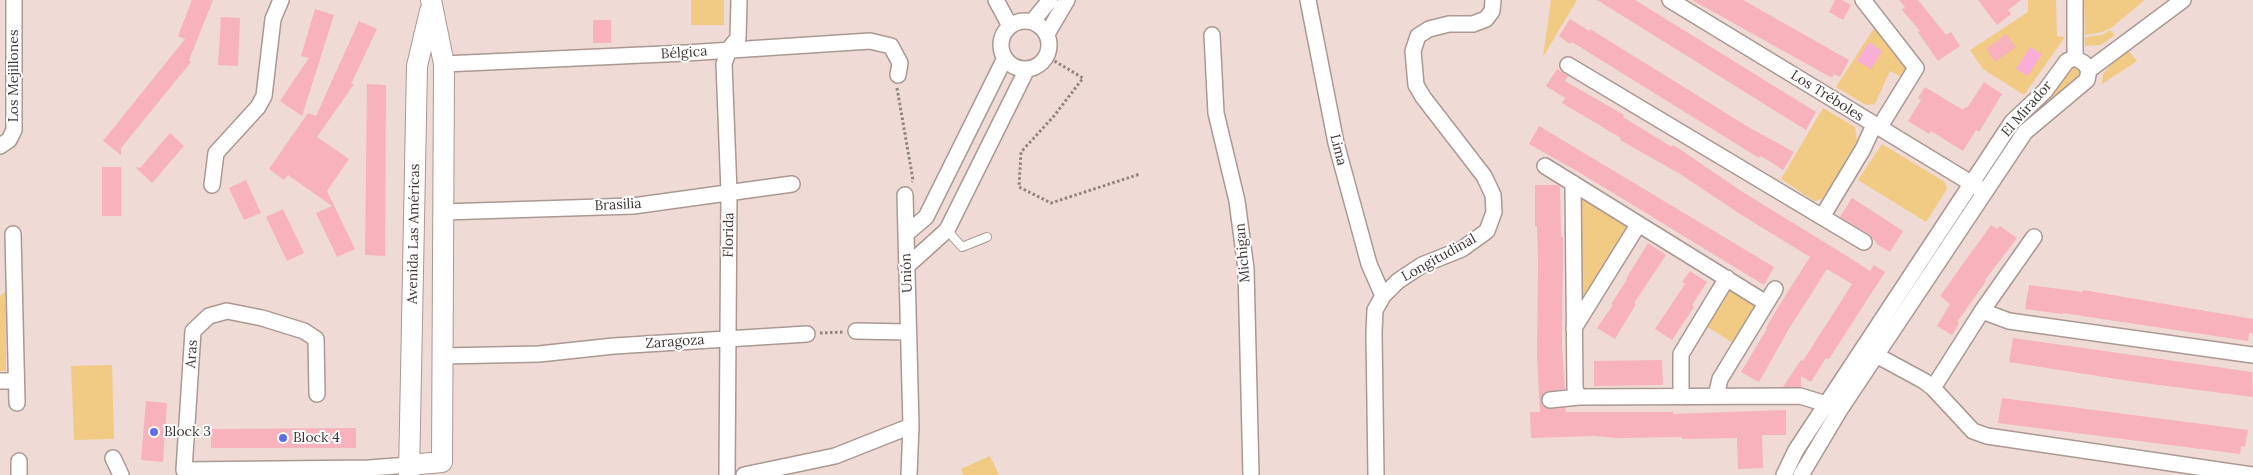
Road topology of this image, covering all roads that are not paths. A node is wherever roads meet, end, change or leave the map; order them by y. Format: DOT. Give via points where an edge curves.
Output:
graph roads {
  1 [pos="14,0"];
  2 [pos="281,0"];
  3 [pos="739,0"];
  4 [pos="996,0"];
  5 [pos="1050,0"];
  6 [pos="1067,0"];
  7 [pos="1308,0"];
  8 [pos="1493,0"];
  9 [pos="1670,0"];
  10 [pos="1863,0"];
  11 [pos="2075,0"];
  12 [pos="2184,0"];
  13 [pos="431,2"];
  14 [pos="1032,22"];
  15 [pos="1010,26"];
  16 [pos="1047,34"];
  17 [pos="1212,35"];
  18 [pos="729,49"];
  19 [pos="1005,58"];
  20 [pos="2075,58"];
  21 [pos="444,64"];
  22 [pos="1568,65"];
  23 [pos="1026,69"];
  24 [pos="2089,70"];
  25 [pos="8,72"];
  26 [pos="898,75"];
  27 [pos="1877,127"];
  28 [pos="0,146"];
  29 [pos="954,160"];
  30 [pos="1545,166"];
  31 [pos="977,170"];
  32 [pos="1573,183"];
  33 [pos="792,184"];
  34 [pos="1971,184"];
  35 [pos="212,185"];
  36 [pos="1985,191"];
  37 [pos="730,192"];
  38 [pos="904,195"];
  39 [pos="443,212"];
  40 [pos="926,217"];
  41 [pos="1822,217"];
  42 [pos="1638,225"];
  43 [pos="947,230"];
  44 [pos="13,234"];
  45 [pos="906,234"];
  46 [pos="987,238"];
  47 [pos="2034,238"];
  48 [pos="1864,242"];
  49 [pos="906,266"];
  50 [pos="13,274"];
  51 [pos="1727,278"];
  52 [pos="0,284"];
  53 [pos="1775,289"];
  54 [pos="1383,296"];
  55 [pos="1766,303"];
  56 [pos="1982,310"];
  57 [pos="1574,328"];
  58 [pos="856,332"];
  59 [pos="908,332"];
  60 [pos="807,334"];
  61 [pos="728,338"];
  62 [pos="1876,355"];
  63 [pos="2253,355"];
  64 [pos="443,356"];
  65 [pos="0,381"];
  66 [pos="16,381"];
  67 [pos="1933,388"];
  68 [pos="317,394"];
  69 [pos="1716,396"];
  70 [pos="1579,397"];
  71 [pos="1681,397"];
  72 [pos="1550,400"];
  73 [pos="17,403"];
  74 [pos="1834,406"];
  75 [pos="910,426"];
  76 [pos="113,458"];
  77 [pos="442,468"];
  78 [pos="409,470"];
  79 [pos="186,472"];
  80 [pos="122,475"];
  81 [pos="727,475"];
  82 [pos="744,475"];
  83 [pos="909,475"];
  84 [pos="1250,475"];
  85 [pos="1376,475"];
  86 [pos="1784,475"];
  87 [pos="1801,475"];
  88 [pos="2252,475"];
  1 -- 25 [label="street, Los Mejillones"];
  2 -- 35 [label="street" via="272,18 264,96 216,153"];
  3 -- 18 [label="street, Florida" via="738,38"];
  4 -- 15 [label="street"];
  5 -- 14 [label="street"];
  6 -- 16 [label="street"];
  7 -- 54 [label="street, Lima" via="1336,143 1369,264"];
  8 -- 54 [label="street, Longitudinal" via="1486,20 1429,29 1418,36 1413,51 1416,84 1423,98 1484,176 1493,195 1494,212 1487,231 1462,249 1422,265"];
  9 -- 27 [label="street, Los Tréboles"];
  10 -- 27 [label="street" via="1916,68"];
  11 -- 20 [label="street"];
  12 -- 24 [label="street, El Mirador"];
  13 -- 21 [label="street, Avenida Las Américas"];
  13 -- 78 [label="street, Avenida Las Américas" via="417,66"];
  14 -- 15 [label="street" via="1020,21"];
  14 -- 16 [label="street"];
  15 -- 19 [label="street" via="1002,37 1001,51"];
  16 -- 23 [label="street" via="1050,47 1044,60"];
  17 -- 84 [label="street, Michigan" via="1216,113 1237,201 1246,269"];
  18 -- 21 [label="street, Bélgica"];
  18 -- 26 [label="street, Bélgica" via="870,41 891,46 900,63"];
  18 -- 37 [label="street, Florida" via="724,64"];
  19 -- 23 [label="street" via="1007,63"];
  19 -- 29 [label="street"];
  20 -- 24 [label="street"];
  20 -- 34 [label="street, El Mirador" via="2067,61 2045,91 2012,122"];
  21 -- 39 [label="street, Avenida Las Américas"];
  22 -- 41 [label="street"];
  23 -- 31 [label="street"];
  24 -- 36 [label="street, El Mirador" via="2087,80 2025,132"];
  25 -- 28 [label="street, Los Mejillones" via="14,130 9,140"];
  27 -- 34 [label="street, Los Tréboles"];
  27 -- 41 [label="street"];
  29 -- 31 [label="street"];
  29 -- 40 [label="street"];
  30 -- 32 [label="street"];
  31 -- 43 [label="street"];
  32 -- 42 [label="street"];
  32 -- 57 [label="street"];
  33 -- 37 [label="street, Brasilia"];
  34 -- 36 [label="street, Los Tréboles"];
  34 -- 74 [label="street, El Mirador"];
  36 -- 62 [label="street, El Mirador"];
  37 -- 39 [label="street, Brasilia" via="633,206"];
  37 -- 61 [label="street, Florida"];
  38 -- 45 [label="street, Unión"];
  39 -- 64 [label="street, Avenida Las Américas"];
  40 -- 43 [label="street"];
  40 -- 45 [label="street"];
  41 -- 48 [label="street"];
  42 -- 51 [label="street"];
  42 -- 57 [label="street"];
  43 -- 46 [label="lane" via="962,246"];
  43 -- 49 [label="street"];
  44 -- 50 [label="street"];
  45 -- 49 [label="street, Unión"];
  47 -- 56 [label="street"];
  49 -- 59 [label="street, Unión"];
  50 -- 52 [label="street"];
  50 -- 66 [label="street"];
  51 -- 55 [label="street"];
  51 -- 71 [label="street" via="1681,354"];
  53 -- 55 [label="street"];
  54 -- 85 [label="street, Longitudinal" via="1375,310 1374,333"];
  55 -- 69 [label="street" via="1720,379"];
  56 -- 63 [label="street" via="2009,321"];
  56 -- 67 [label="street"];
  57 -- 70 [label="street" via="1575,389"];
  58 -- 59 [label="street"];
  59 -- 75 [label="street, Unión"];
  60 -- 61 [label="street, Zaragoza"];
  61 -- 64 [label="street, Zaragoza" via="539,354"];
  61 -- 81 [label="street, Florida"];
  62 -- 67 [label="street"];
  62 -- 74 [label="street, El Mirador"];
  64 -- 77 [label="street, Avenida Las Américas"];
  65 -- 66 [label="street"];
  66 -- 73 [label="street"];
  67 -- 88 [label="street" via="1973,431 1987,436"];
  68 -- 79 [label="street, Aras" via="316,339 304,331 262,318 227,312 209,316 194,330"];
  69 -- 71 [label="street"];
  69 -- 74 [label="street" via="1800,396"];
  70 -- 71 [label="street"];
  70 -- 72 [label="street"];
  74 -- 86 [label="street, El Mirador" via="1796,450"];
  74 -- 87 [label="street, El Mirador"];
  75 -- 82 [label="street" via="835,456"];
  75 -- 83 [label="street, Unión"];
  76 -- 80 [label="street"];
  77 -- 78 [label="street, Avenida Las Américas"];
  78 -- 79 [label="street"];
}
